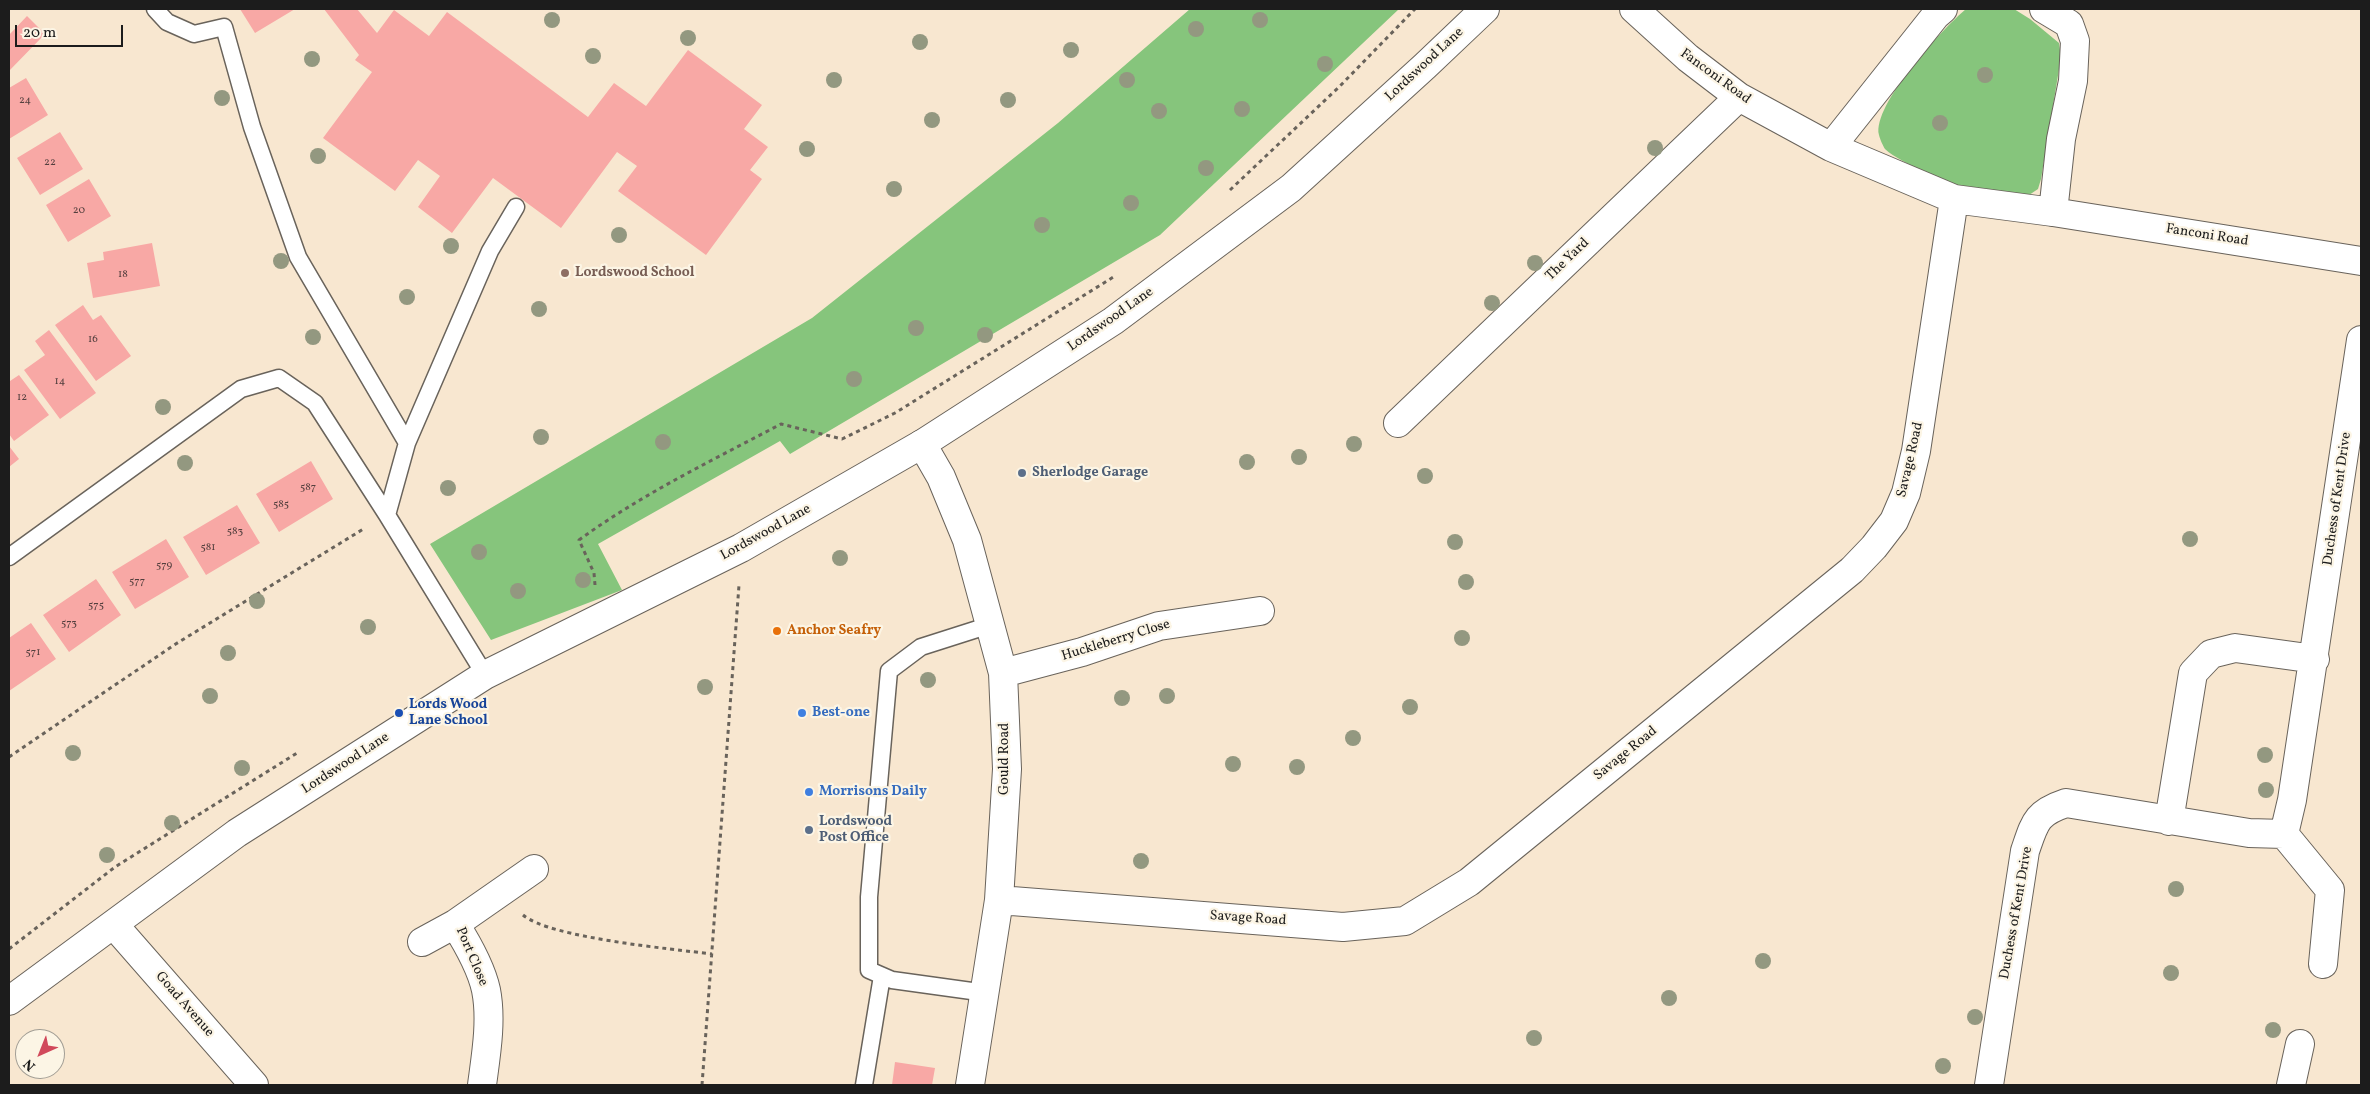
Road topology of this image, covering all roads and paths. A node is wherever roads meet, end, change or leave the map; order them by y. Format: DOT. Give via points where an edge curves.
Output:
graph roads {
  1 [pos="155,9"];
  2 [pos="1415,9"];
  3 [pos="1485,9"];
  4 [pos="1634,9"];
  5 [pos="1943,9"];
  6 [pos="2044,9"];
  7 [pos="1739,97"];
  8 [pos="1831,148"];
  9 [pos="1222,196"];
  10 [pos="1954,199"];
  11 [pos="516,207"];
  12 [pos="2053,212"];
  13 [pos="2361,261"];
  14 [pos="1122,272"];
  15 [pos="2361,340"];
  16 [pos="1398,423"];
  17 [pos="407,443"];
  18 [pos="922,444"];
  19 [pos="387,515"];
  20 [pos="742,548"];
  21 [pos="9,557"];
  22 [pos="591,590"];
  23 [pos="1260,611"];
  24 [pos="990,625"];
  25 [pos="2314,659"];
  26 [pos="1003,673"];
  27 [pos="485,674"];
  28 [pos="9,757"];
  29 [pos="2169,821"];
  30 [pos="2284,834"];
  31 [pos="534,869"];
  32 [pos="500,893"];
  33 [pos="999,900"];
  34 [pos="454,924"];
  35 [pos="114,925"];
  36 [pos="422,942"];
  37 [pos="712,954"];
  38 [pos="2323,964"];
  39 [pos="882,976"];
  40 [pos="986,993"];
  41 [pos="9,1001"];
  42 [pos="2300,1044"];
  43 [pos="254,1085"];
  44 [pos="482,1085"];
  45 [pos="702,1085"];
  46 [pos="864,1085"];
  47 [pos="970,1085"];
  48 [pos="1989,1085"];
  49 [pos="2291,1085"];
  1 -- 17 [label="lane" via="167,22 194,34 224,27 252,127 298,257"];
  2 -- 9 [label="path" via="1340,86"];
  3 -- 18 [label="street, Lordswood Lane" via="1291,188 1113,321"];
  4 -- 7 [label="street, Fanconi Road" via="1688,58"];
  5 -- 8 [label="street"];
  6 -- 12 [label="street" via="2069,24 2075,41 2073,81 2061,139"];
  7 -- 8 [label="street, Fanconi Road"];
  7 -- 16 [label="street, The Yard"];
  8 -- 10 [label="street, Fanconi Road"];
  10 -- 12 [label="street, Fanconi Road"];
  10 -- 33 [label="street, Savage Road" via="1916,451 1906,494 1894,521 1852,570 1469,882 1405,921 1343,927"];
  11 -- 17 [label="lane" via="490,251"];
  12 -- 13 [label="street, Fanconi Road"];
  14 -- 22 [label="path" via="895,412 842,439 781,424 597,527 579,540 594,573 596,585"];
  15 -- 25 [label="street, Duchess of Kent Drive"];
  17 -- 19 [label="lane"];
  18 -- 20 [label="street, Lordswood Lane"];
  18 -- 24 [label="street, Gould Road" via="941,477 967,540"];
  19 -- 21 [label="lane" via="315,403 279,378 240,389"];
  19 -- 27 [label="lane"];
  19 -- 28 [label="path" via="174,645"];
  20 -- 27 [label="street, Lordswood Lane"];
  20 -- 37 [label="path"];
  23 -- 26 [label="street, Huckleberry Close" via="1158,626 1082,652"];
  24 -- 26 [label="street, Gould Road"];
  24 -- 39 [label="lane" via="921,647 889,671 869,897 869,970"];
  25 -- 29 [label="street" via="2235,648 2211,654 2193,672"];
  25 -- 30 [label="street, Duchess of Kent Drive"];
  26 -- 33 [label="street, Gould Road" via="1007,769"];
  27 -- 35 [label="street, Lordswood Lane" via="237,833"];
  29 -- 30 [label="street, Duchess of Kent Drive" via="2249,833"];
  29 -- 48 [label="street, Duchess of Kent Drive" via="2066,803 2048,809 2036,822 2025,851"];
  30 -- 38 [label="street" via="2330,890"];
  31 -- 32 [label="street, Port Close"];
  32 -- 34 [label="street, Port Close"];
  32 -- 37 [label="path" via="528,919 546,927"];
  33 -- 40 [label="street, Gould Road"];
  34 -- 36 [label="street"];
  34 -- 44 [label="street, Port Close" via="472,953 486,990 488,1039"];
  35 -- 41 [label="street, Lordswood Lane"];
  35 -- 43 [label="street, Goad Avenue"];
  37 -- 45 [label="path"];
  39 -- 40 [label="lane"];
  39 -- 46 [label="lane"];
  40 -- 47 [label="street, Gould Road"];
  42 -- 49 [label="street"];
}
